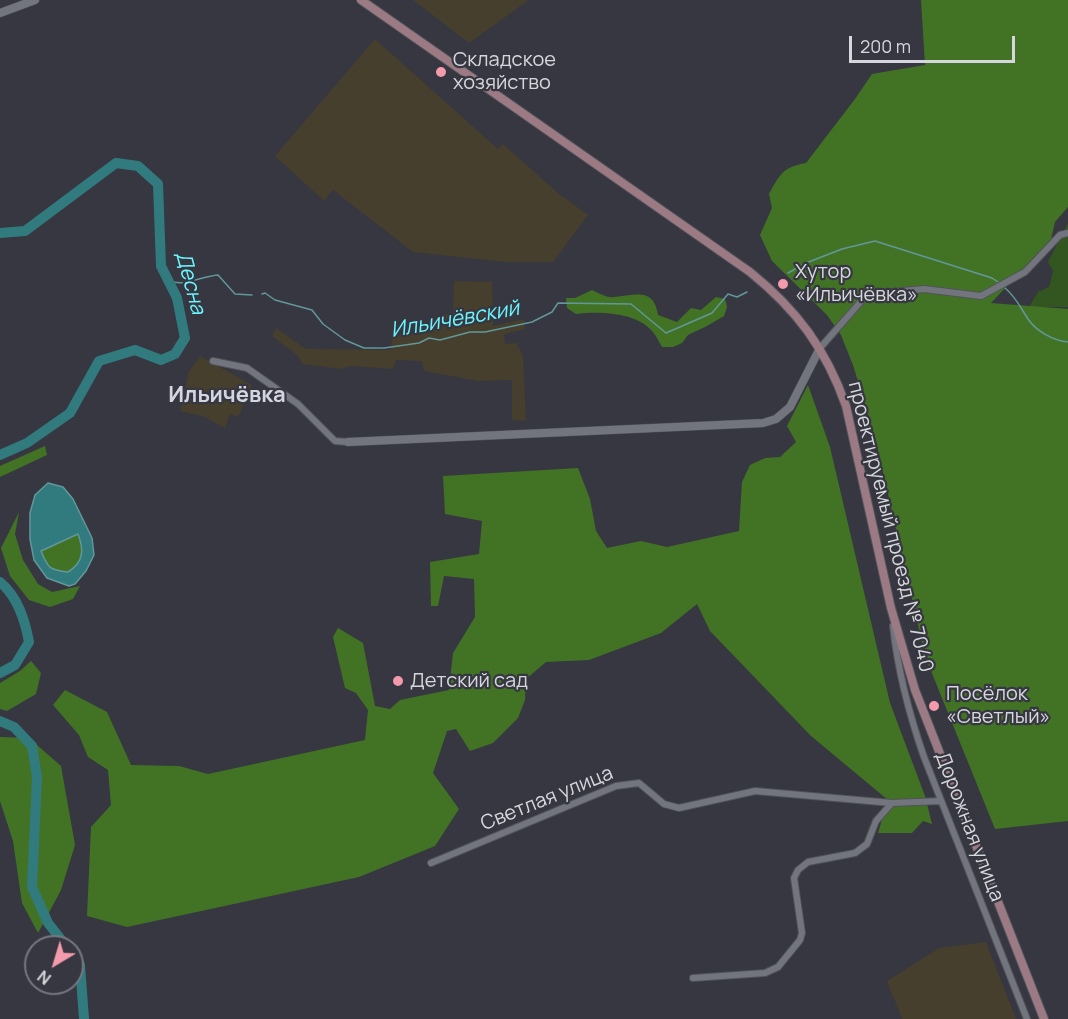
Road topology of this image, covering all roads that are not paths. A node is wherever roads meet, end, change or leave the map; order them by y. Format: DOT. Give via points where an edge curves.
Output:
graph roads {
  1 [pos="35,0"];
  2 [pos="361,0"];
  3 [pos="0,14"];
  4 [pos="1068,233"];
  5 [pos="820,348"];
  6 [pos="213,361"];
  7 [pos="348,442"];
  8 [pos="891,608"];
  9 [pos="940,801"];
  10 [pos="892,803"];
  11 [pos="431,863"];
  12 [pos="693,978"];
  13 [pos="1027,1019"];
  14 [pos="1044,1019"];
  1 -- 3 [label="street"];
  2 -- 5 [label="main road, проектируемый проезд № 7040" via="750,272 794,312"];
  4 -- 5 [label="street" via="1060,235 1025,272 981,296 924,289 871,294"];
  5 -- 7 [label="street" via="789,407 776,419 763,423"];
  5 -- 8 [label="main road, проектируемый проезд № 7040" via="846,406"];
  6 -- 7 [label="street" via="247,368 298,404 335,441"];
  8 -- 9 [label="street, Дорожная улица" via="898,666 910,717"];
  8 -- 14 [label="main road, проектируемый проезд № 7040" via="930,733"];
  9 -- 10 [label="street, Светлая улица"];
  9 -- 13 [label="street, Дорожная улица"];
  10 -- 11 [label="street, Светлая улица" via="755,790 679,808 664,804 639,783 616,786"];
  10 -- 12 [label="street" via="876,821 867,844 855,853 808,862 798,870 794,878 802,933 778,967 765,973"];
}
